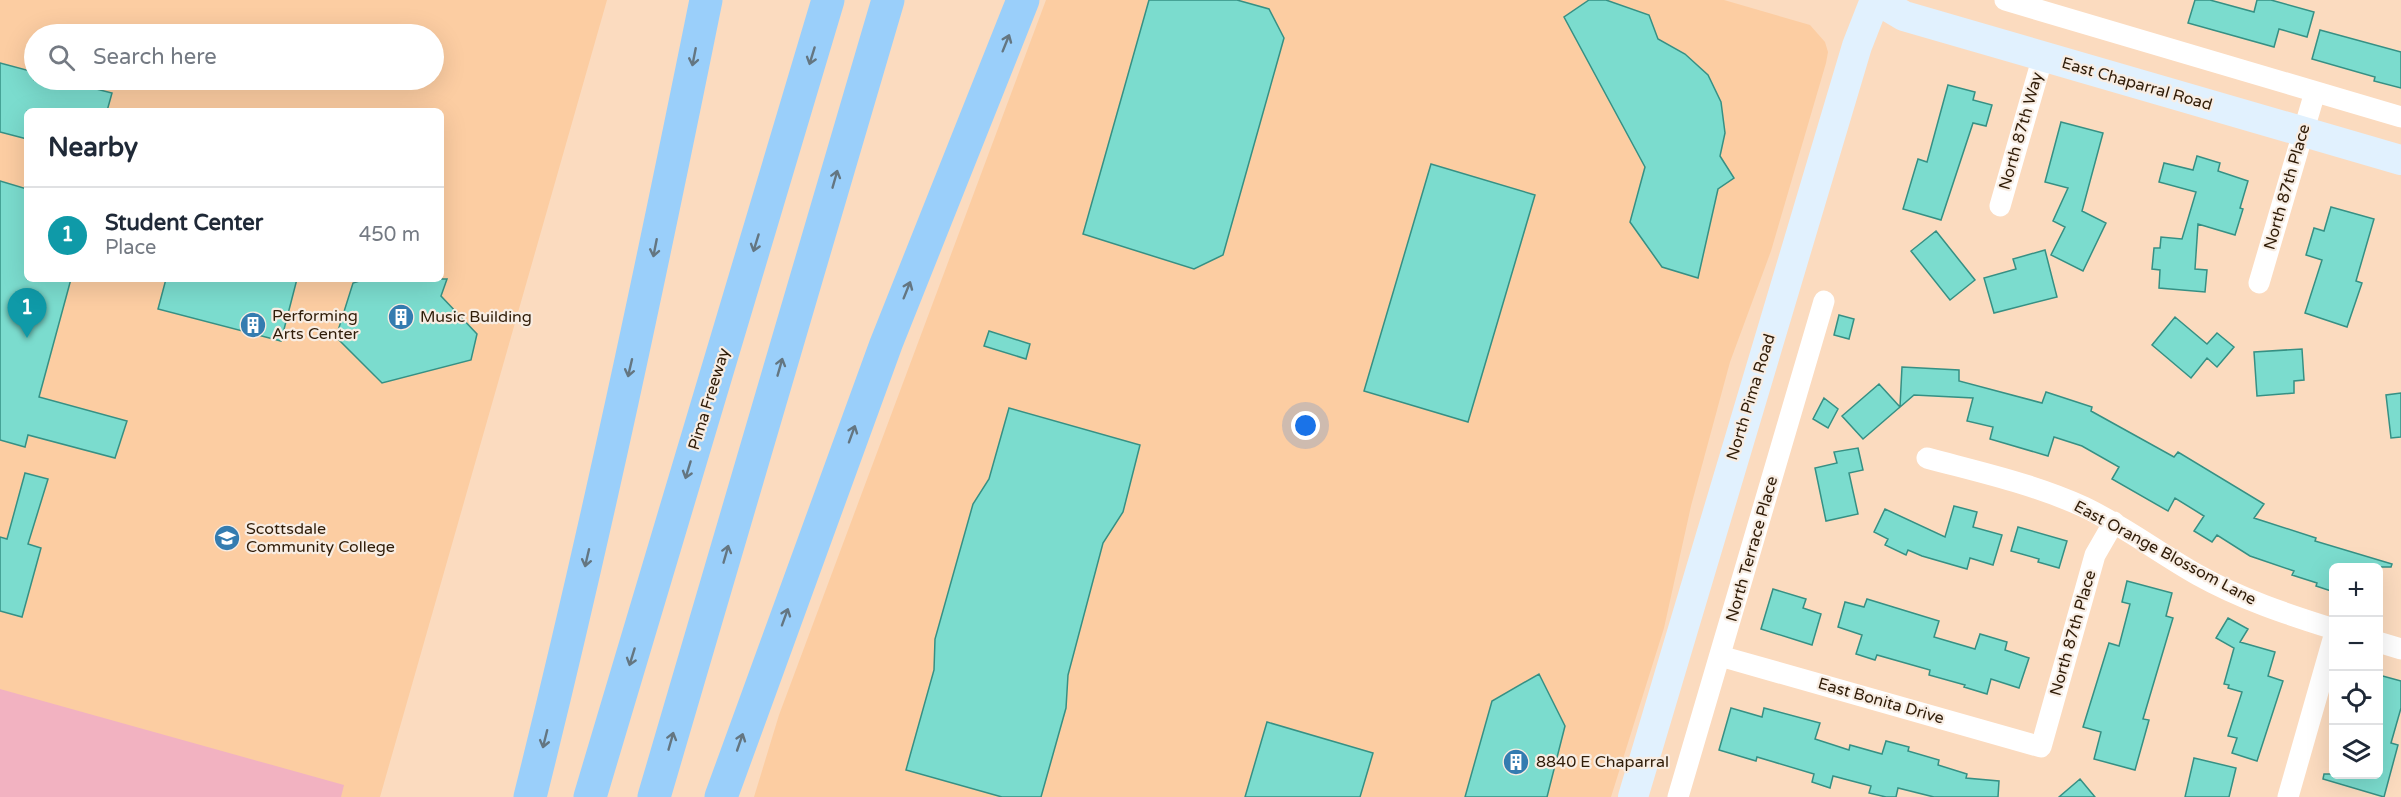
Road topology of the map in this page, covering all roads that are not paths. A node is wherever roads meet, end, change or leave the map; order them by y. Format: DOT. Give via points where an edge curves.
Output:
graph roads {
  1 [pos="706,0"];
  2 [pos="828,0"];
  3 [pos="888,0"];
  4 [pos="1023,0"];
  5 [pos="1876,0"];
  6 [pos="2005,0"];
  7 [pos="2043,56"];
  8 [pos="2315,92"];
  9 [pos="2401,117"];
  10 [pos="2302,131"];
  11 [pos="2401,160"];
  12 [pos="2000,206"];
  13 [pos="2259,283"];
  14 [pos="1824,301"];
  15 [pos="1927,458"];
  16 [pos="2114,522"];
  17 [pos="2329,627"];
  18 [pos="2383,643"];
  19 [pos="2401,648"];
  20 [pos="2329,654"];
  21 [pos="1720,656"];
  22 [pos="2041,747"];
  23 [pos="530,797"];
  24 [pos="590,797"];
  25 [pos="654,797"];
  26 [pos="721,797"];
  27 [pos="1633,797"];
  28 [pos="1678,797"];
  29 [pos="2288,797"];
  1 -- 23 [label="highway, one-way" via="640,322"];
  2 -- 24 [label="highway, Pima Freeway, one-way"];
  25 -- 3 [label="highway, one-way"];
  26 -- 4 [label="highway, one-way" via="882,355"];
  5 -- 7 [label="main road, East Chaparral Road" via="1904,16"];
  5 -- 27 [label="main road, North Pima Road" via="1857,45"];
  6 -- 8 [label="street"];
  7 -- 10 [label="main road, East Chaparral Road"];
  7 -- 12 [label="street, North 87th Way"];
  8 -- 9 [label="street"];
  8 -- 10 [label="street, North 87th Place"];
  10 -- 11 [label="main road, East Chaparral Road"];
  10 -- 13 [label="street, North 87th Place"];
  14 -- 21 [label="street, North Terrace Place"];
  15 -- 16 [label="street, East Orange Blossom Lane" via="2029,486"];
  16 -- 17 [label="street, East Orange Blossom Lane" via="2240,597"];
  16 -- 22 [label="street, North 87th Place" via="2095,555"];
  18 -- 19 [label="street"];
  20 -- 29 [label="street"];
  21 -- 22 [label="street, East Bonita Drive"];
  21 -- 28 [label="street, North Terrace Place"];
}
